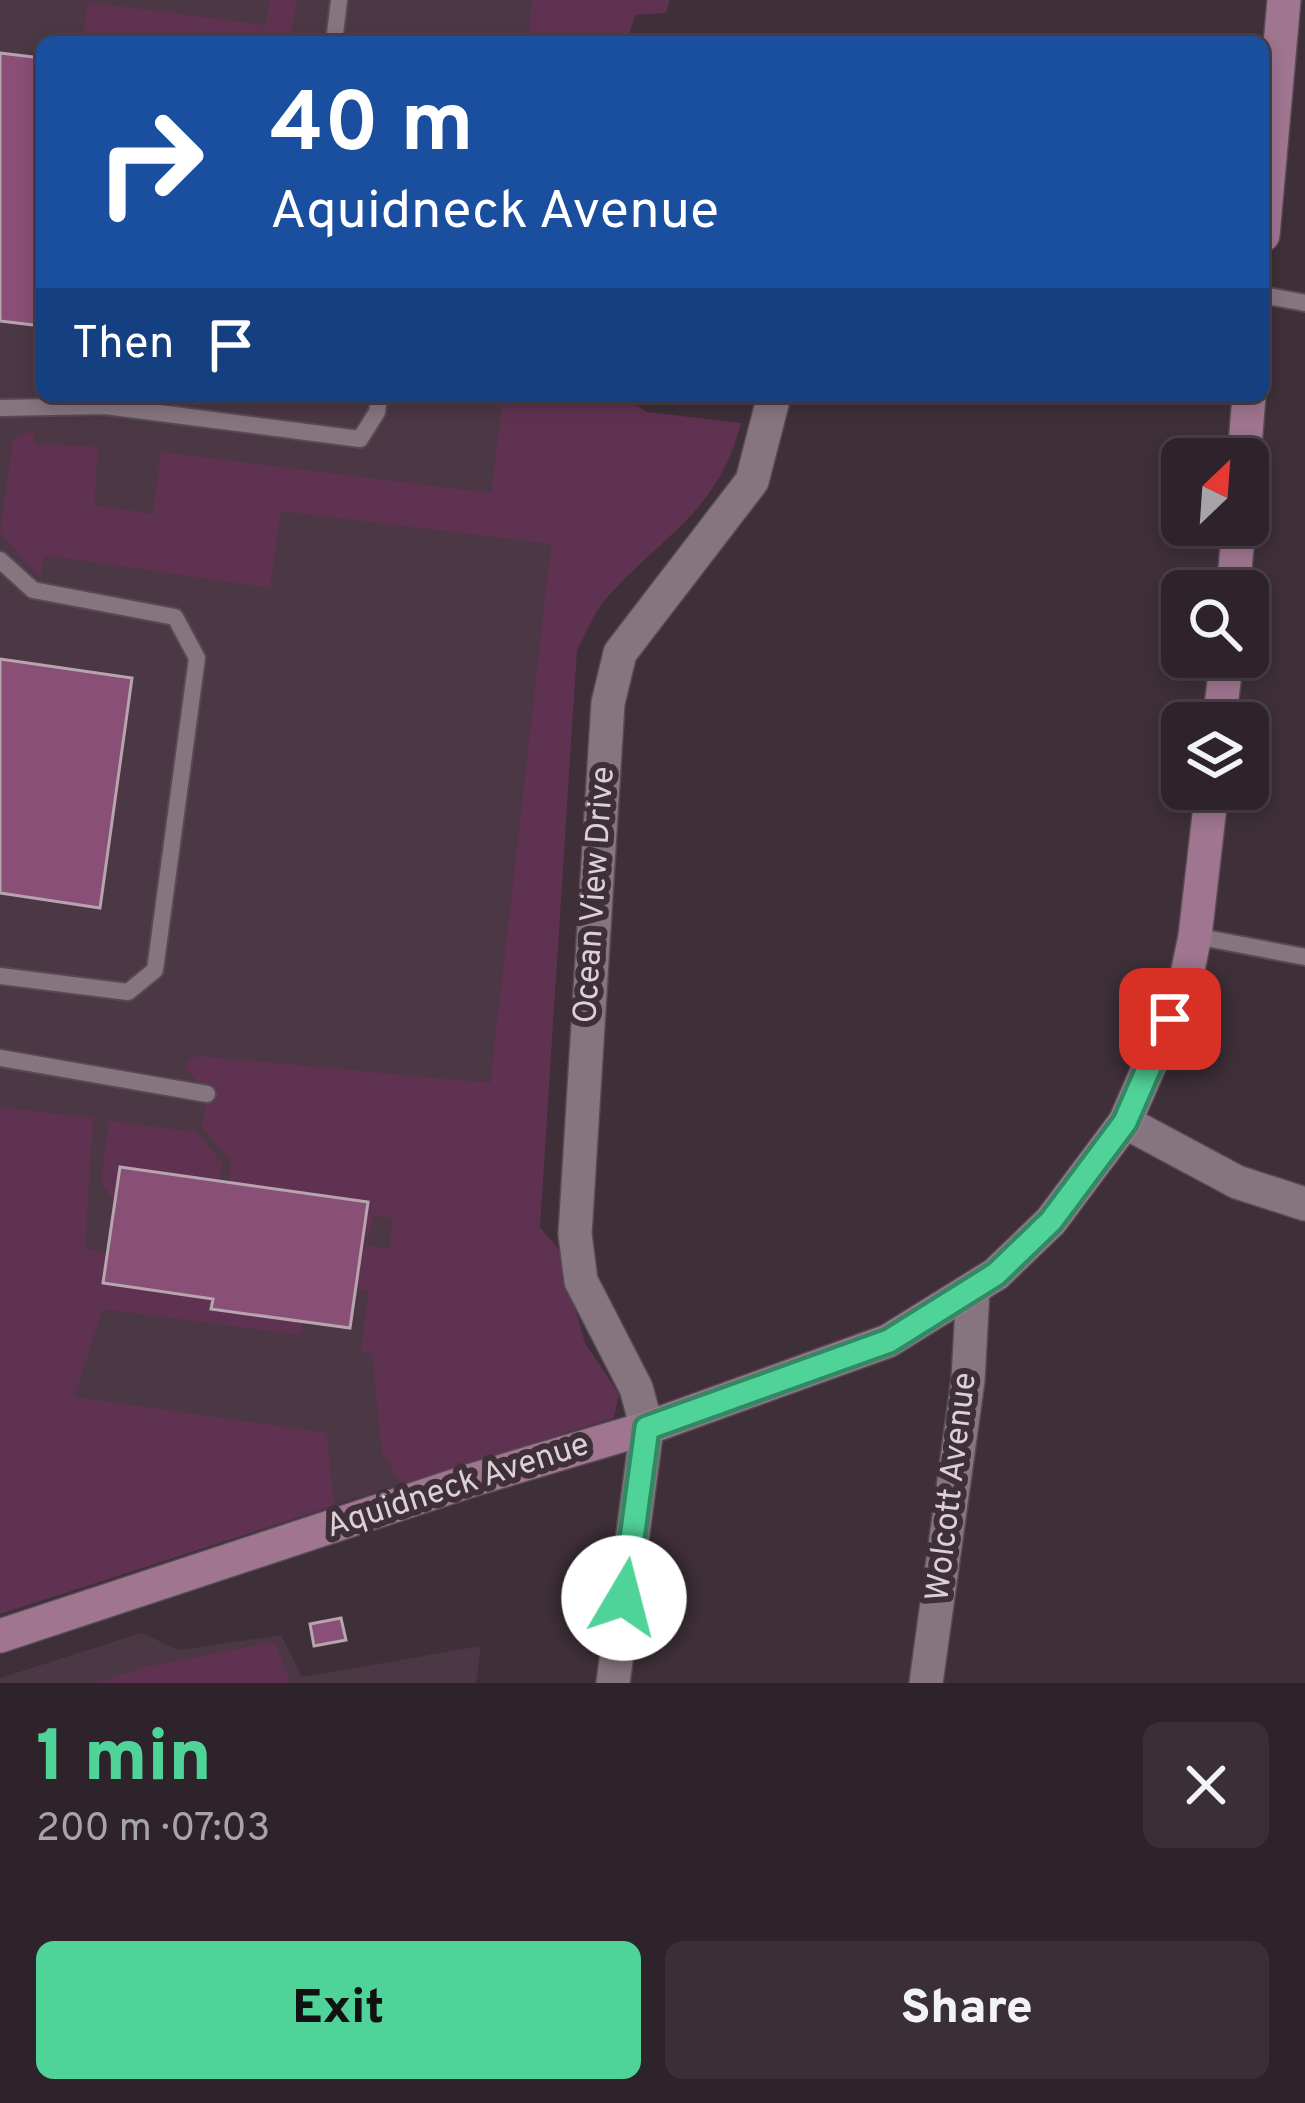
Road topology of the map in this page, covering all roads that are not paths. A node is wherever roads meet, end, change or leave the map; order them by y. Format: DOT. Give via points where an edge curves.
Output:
graph roads {
  1 [pos="340,0"];
  2 [pos="1284,0"];
  3 [pos="335,36"];
  4 [pos="1269,127"];
  5 [pos="1269,296"];
  6 [pos="1305,303"];
  7 [pos="378,402"];
  8 [pos="772,402"];
  9 [pos="1249,402"];
  10 [pos="0,408"];
  11 [pos="1246,438"];
  12 [pos="0,560"];
  13 [pos="1210,810"];
  14 [pos="1195,936"];
  15 [pos="1305,957"];
  16 [pos="0,976"];
  17 [pos="0,1058"];
  18 [pos="207,1094"];
  19 [pos="1125,1122"];
  20 [pos="1305,1204"];
  21 [pos="973,1290"];
  22 [pos="647,1428"];
  23 [pos="0,1636"];
  24 [pos="613,1683"];
  25 [pos="926,1683"];
  1 -- 3 [label="lane"];
  2 -- 4 [label="main road"];
  5 -- 6 [label="lane"];
  7 -- 10 [label="lane" via="360,439 105,406"];
  8 -- 22 [label="street, Ocean View Drive" via="752,481 620,653 608,703 575,1234 581,1281 636,1388"];
  9 -- 11 [label="main road"];
  12 -- 16 [label="lane" via="33,590 175,617 197,658 155,970 128,992"];
  13 -- 14 [label="main road, Aquidneck Avenue"];
  14 -- 15 [label="lane"];
  14 -- 19 [label="main road, Aquidneck Avenue" via="1185,985"];
  17 -- 18 [label="lane"];
  19 -- 20 [label="street" via="1237,1182"];
  19 -- 21 [label="main road, Aquidneck Avenue" via="1051,1221"];
  21 -- 22 [label="main road, Aquidneck Avenue" via="889,1341"];
  21 -- 25 [label="street, Wolcott Avenue"];
  22 -- 23 [label="main road, Aquidneck Avenue"];
  22 -- 24 [label="street"];
}
